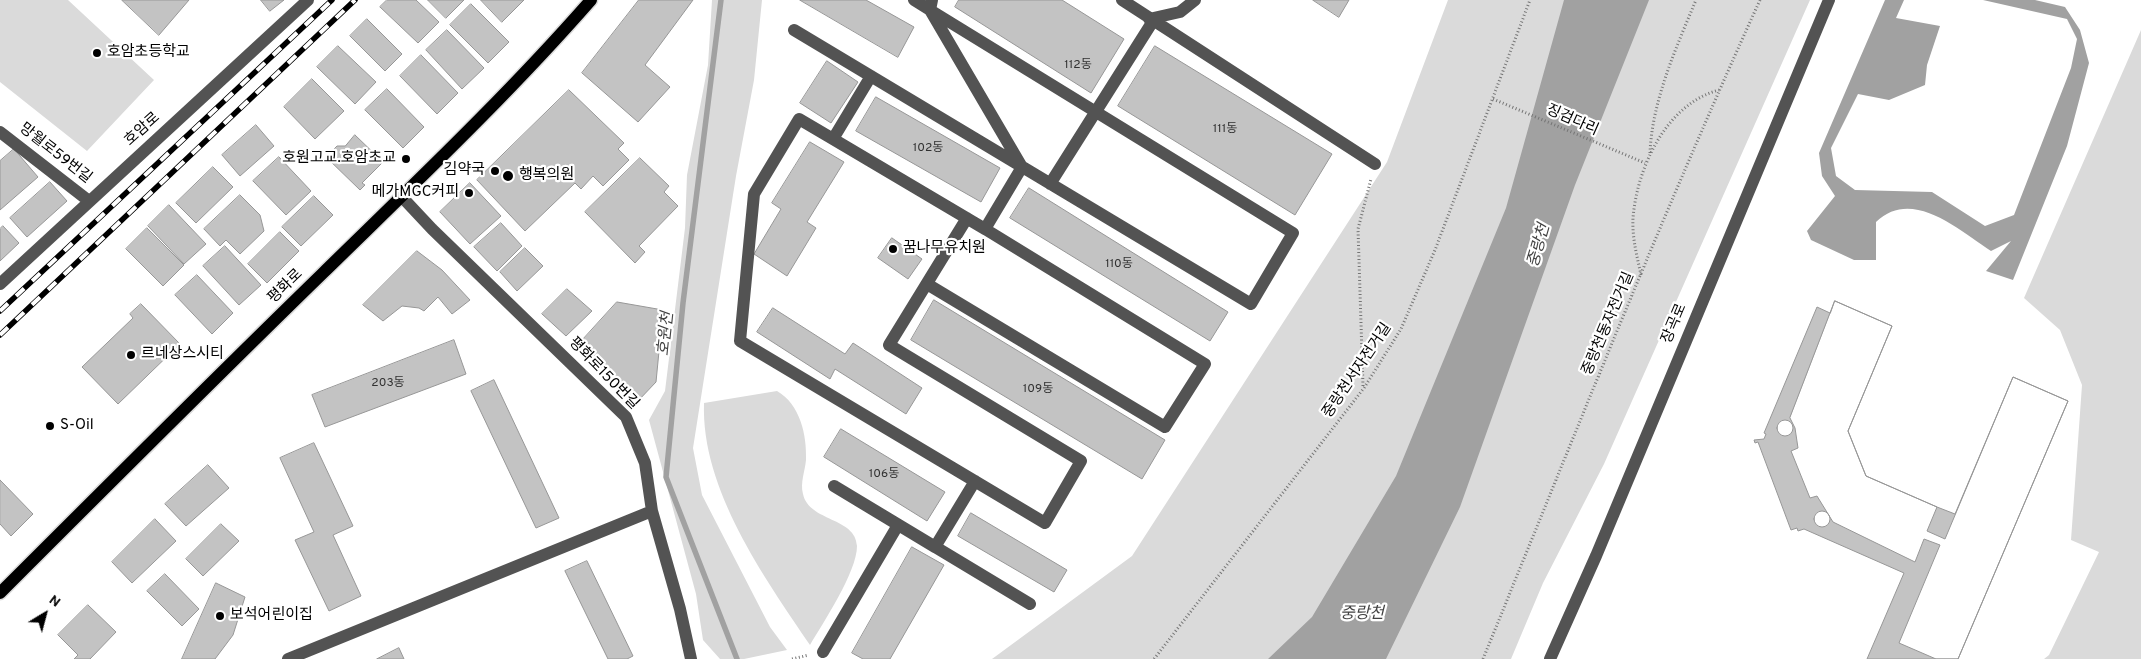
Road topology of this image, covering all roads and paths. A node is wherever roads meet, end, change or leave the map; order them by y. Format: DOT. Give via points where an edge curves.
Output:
graph roads {
  1 [pos="308,0"];
  2 [pos="591,0"];
  3 [pos="914,0"];
  4 [pos="1195,0"];
  5 [pos="1530,0"];
  6 [pos="1696,0"];
  7 [pos="1760,0"];
  8 [pos="1829,0"];
  9 [pos="1128,2"];
  10 [pos="931,5"];
  11 [pos="1151,20"];
  12 [pos="794,30"];
  13 [pos="871,76"];
  14 [pos="1719,89"];
  15 [pos="1493,99"];
  16 [pos="1095,113"];
  17 [pos="0,132"];
  18 [pos="834,139"];
  19 [pos="1650,153"];
  20 [pos="1645,163"];
  21 [pos="1375,164"];
  22 [pos="1022,167"];
  23 [pos="1050,184"];
  24 [pos="402,197"];
  25 [pos="89,201"];
  26 [pos="968,218"];
  27 [pos="985,229"];
  28 [pos="1641,275"];
  29 [pos="0,284"];
  30 [pos="927,284"];
  31 [pos="1364,388"];
  32 [pos="975,481"];
  33 [pos="652,511"];
  34 [pos="898,525"];
  35 [pos="0,594"];
  36 [pos="1030,604"];
  37 [pos="823,652"];
  38 [pos="288,659"];
  39 [pos="691,659"];
  40 [pos="1154,659"];
  41 [pos="1482,659"];
  42 [pos="1550,659"];
  1 -- 25 [label="street, 호암로"];
  2 -- 24 [label="main road, 평화로" via="536,63"];
  3 -- 10 [label="street"];
  4 -- 11 [label="street" via="1180,12"];
  5 -- 15 [label="path, 중랑천서자전거길"];
  6 -- 19 [label="path" via="1675,51 1651,130"];
  7 -- 14 [label="path, 중랑천동자전거길"];
  8 -- 42 [label="street, 장곡로"];
  9 -- 11 [label="street"];
  10 -- 16 [label="street"];
  10 -- 22 [label="street"];
  11 -- 16 [label="street"];
  11 -- 21 [label="street"];
  12 -- 13 [label="street"];
  13 -- 18 [label="street"];
  13 -- 22 [label="street"];
  14 -- 19 [label="path" via="1690,103"];
  14 -- 28 [label="path, 중랑천동자전거길"];
  15 -- 20 [label="path, 징검다리"];
  15 -- 31 [label="path, 중랑천서자전거길" via="1412,307"];
  16 -- 23 [label="street"];
  16 -- 23 [label="street" via="1293,233 1250,304"];
  17 -- 25 [label="street, 망월로59번길"];
  18 -- 26 [label="street"];
  18 -- 32 [label="street" via="799,119 754,194 740,341"];
  19 -- 20 [label="path"];
  20 -- 28 [label="path" via="1633,217 1633,242"];
  21 -- 31 [label="path" via="1358,229"];
  22 -- 23 [label="street"];
  22 -- 27 [label="street"];
  24 -- 33 [label="street, 평화로150번길" via="626,417 645,463"];
  24 -- 35 [label="main road, 평화로" via="148,444"];
  25 -- 29 [label="street, 호암로"];
  26 -- 27 [label="street"];
  26 -- 30 [label="street"];
  27 -- 30 [label="street" via="1205,364 1165,427"];
  28 -- 41 [label="path, 중랑천동자전거길"];
  30 -- 32 [label="street" via="889,345 1081,460 1045,523"];
  31 -- 40 [label="path, 중랑천서자전거길"];
  32 -- 34 [label="street" via="935,547 834,486"];
  33 -- 38 [label="street"];
  33 -- 39 [label="street, 평화로150번길"];
  34 -- 36 [label="street"];
  34 -- 37 [label="street"];
}
